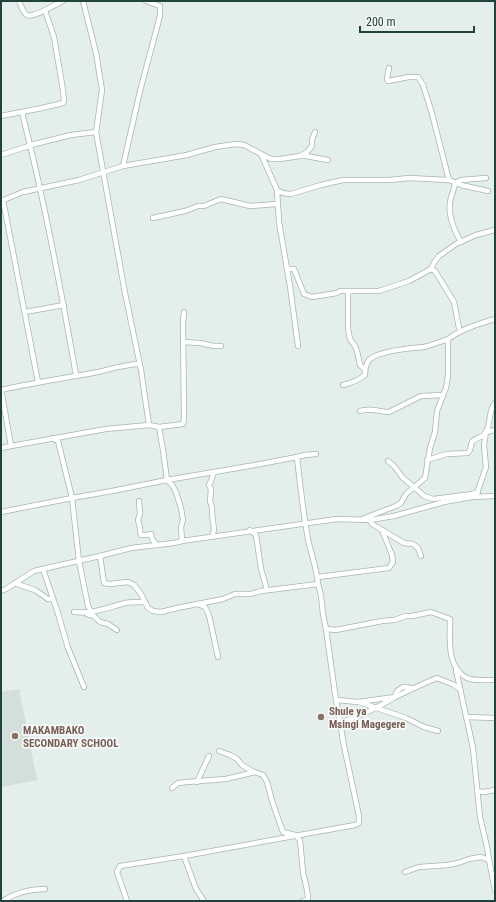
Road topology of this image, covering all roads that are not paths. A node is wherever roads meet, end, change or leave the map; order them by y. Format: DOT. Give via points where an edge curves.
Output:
graph roads {
  1 [pos="19,1"];
  2 [pos="63,1"];
  3 [pos="83,1"];
  4 [pos="146,1"];
  5 [pos="45,11"];
  6 [pos="389,68"];
  7 [pos="22,112"];
  8 [pos="1,116"];
  9 [pos="96,132"];
  10 [pos="315,132"];
  11 [pos="30,146"];
  12 [pos="1,154"];
  13 [pos="261,154"];
  14 [pos="300,156"];
  15 [pos="328,160"];
  16 [pos="123,166"];
  17 [pos="104,172"];
  18 [pos="486,178"];
  19 [pos="449,180"];
  20 [pos="455,184"];
  21 [pos="40,188"];
  22 [pos="277,190"];
  23 [pos="488,191"];
  24 [pos="2,201"];
  25 [pos="277,204"];
  26 [pos="152,218"];
  27 [pos="495,230"];
  28 [pos="461,242"];
  29 [pos="287,269"];
  30 [pos="431,269"];
  31 [pos="349,292"];
  32 [pos="64,304"];
  33 [pos="25,312"];
  34 [pos="184,312"];
  35 [pos="495,320"];
  36 [pos="459,328"];
  37 [pos="448,339"];
  38 [pos="184,342"];
  39 [pos="221,346"];
  40 [pos="298,346"];
  41 [pos="140,364"];
  42 [pos="365,370"];
  43 [pos="76,375"];
  44 [pos="38,382"];
  45 [pos="343,385"];
  46 [pos="1,390"];
  47 [pos="443,395"];
  48 [pos="495,403"];
  49 [pos="360,411"];
  50 [pos="149,425"];
  51 [pos="158,427"];
  52 [pos="495,430"];
  53 [pos="486,432"];
  54 [pos="52,438"];
  55 [pos="11,446"];
  56 [pos="1,448"];
  57 [pos="316,454"];
  58 [pos="297,457"];
  59 [pos="428,460"];
  60 [pos="388,461"];
  61 [pos="214,472"];
  62 [pos="166,480"];
  63 [pos="414,487"];
  64 [pos="478,492"];
  65 [pos="495,496"];
  66 [pos="472,497"];
  67 [pos="72,498"];
  68 [pos="139,501"];
  69 [pos="1,512"];
  70 [pos="361,519"];
  71 [pos="370,520"];
  72 [pos="306,524"];
  73 [pos="250,530"];
  74 [pos="382,530"];
  75 [pos="212,537"];
  76 [pos="182,541"];
  77 [pos="157,545"];
  78 [pos="100,556"];
  79 [pos="421,556"];
  80 [pos="79,561"];
  81 [pos="43,569"];
  82 [pos="318,577"];
  83 [pos="16,583"];
  84 [pos="318,584"];
  85 [pos="267,590"];
  86 [pos="1,591"];
  87 [pos="53,599"];
  88 [pos="145,602"];
  89 [pos="198,604"];
  90 [pos="74,612"];
  91 [pos="85,613"];
  92 [pos="92,613"];
  93 [pos="326,629"];
  94 [pos="117,630"];
  95 [pos="218,657"];
  96 [pos="456,670"];
  97 [pos="495,680"];
  98 [pos="84,687"];
  99 [pos="460,689"];
  100 [pos="396,697"];
  101 [pos="337,700"];
  102 [pos="358,702"];
  103 [pos="376,708"];
  104 [pos="466,717"];
  105 [pos="495,718"];
  106 [pos="340,723"];
  107 [pos="438,731"];
  108 [pos="218,750"];
  109 [pos="209,756"];
  110 [pos="255,772"];
  111 [pos="197,782"];
  112 [pos="172,788"];
  113 [pos="495,790"];
  114 [pos="477,791"];
  115 [pos="295,835"];
  116 [pos="184,856"];
  117 [pos="489,860"];
  118 [pos="405,872"];
  119 [pos="44,889"];
  120 [pos="495,890"];
  121 [pos="2,901"];
  122 [pos="127,901"];
  123 [pos="204,901"];
  124 [pos="303,901"];
  1 -- 5 [label="street" via="28,16"];
  2 -- 5 [label="street"];
  3 -- 9 [label="street" via="96,52 102,90"];
  4 -- 16 [label="street" via="160,6 160,16"];
  5 -- 7 [label="street" via="54,37 64,100 63,103"];
  6 -- 19 [label="street" via="388,81 418,77 423,85"];
  7 -- 8 [label="street"];
  7 -- 11 [label="street"];
  9 -- 11 [label="street" via="71,135"];
  9 -- 17 [label="street"];
  10 -- 14 [label="street" via="312,146"];
  11 -- 12 [label="street"];
  11 -- 21 [label="street"];
  13 -- 14 [label="street" via="271,159"];
  13 -- 16 [label="street" via="244,145 236,144"];
  13 -- 22 [label="street"];
  14 -- 15 [label="street"];
  16 -- 17 [label="street"];
  17 -- 21 [label="street"];
  17 -- 41 [label="street"];
  18 -- 20 [label="street" via="461,180"];
  19 -- 20 [label="street"];
  19 -- 22 [label="street" via="343,180 291,194"];
  20 -- 23 [label="street"];
  20 -- 28 [label="street" via="450,201 450,215"];
  21 -- 24 [label="street"];
  21 -- 32 [label="street"];
  22 -- 25 [label="street"];
  24 -- 33 [label="street"];
  25 -- 26 [label="street" via="250,206 221,199 204,206"];
  25 -- 29 [label="street"];
  27 -- 28 [label="street"];
  28 -- 30 [label="street" via="439,256"];
  29 -- 31 [label="street" via="294,269 304,294 312,297 337,294 340,291"];
  29 -- 40 [label="street"];
  30 -- 31 [label="street" via="385,290"];
  30 -- 36 [label="street" via="435,271 454,302"];
  31 -- 42 [label="street" via="350,339 357,351 360,366"];
  32 -- 33 [label="street"];
  32 -- 43 [label="street"];
  33 -- 44 [label="street"];
  34 -- 38 [label="street"];
  35 -- 37 [label="street" via="470,326"];
  37 -- 42 [label="street" via="384,353 369,361"];
  37 -- 47 [label="street" via="448,376"];
  38 -- 39 [label="street"];
  38 -- 51 [label="street" via="183,424"];
  41 -- 43 [label="street"];
  41 -- 50 [label="street"];
  42 -- 45 [label="street" via="365,375 361,378"];
  43 -- 44 [label="street"];
  44 -- 46 [label="street"];
  46 -- 55 [label="street"];
  47 -- 49 [label="street" via="421,396 389,412 374,409"];
  47 -- 59 [label="street" via="436,411 435,432"];
  48 -- 53 [label="street" via="490,412"];
  50 -- 51 [label="street"];
  50 -- 54 [label="street"];
  51 -- 62 [label="street"];
  52 -- 53 [label="street"];
  53 -- 59 [label="street" via="482,437 475,438 468,453 447,454"];
  53 -- 64 [label="street" via="486,468"];
  54 -- 55 [label="street"];
  54 -- 67 [label="street" via="58,441"];
  55 -- 56 [label="street"];
  57 -- 58 [label="street"];
  58 -- 61 [label="street"];
  58 -- 72 [label="street"];
  59 -- 63 [label="street" via="425,478"];
  60 -- 63 [label="street"];
  61 -- 62 [label="street"];
  61 -- 75 [label="street" via="209,484 214,530"];
  62 -- 67 [label="street"];
  62 -- 76 [label="street" via="176,492 181,508"];
  63 -- 64 [label="street" via="424,496 433,499"];
  63 -- 70 [label="street" via="396,506"];
  64 -- 66 [label="street"];
  65 -- 66 [label="street"];
  66 -- 71 [label="street"];
  67 -- 69 [label="street"];
  67 -- 80 [label="street"];
  68 -- 77 [label="street" via="140,535 151,534"];
  70 -- 71 [label="street"];
  70 -- 72 [label="street" via="337,519"];
  71 -- 74 [label="street"];
  72 -- 73 [label="street"];
  72 -- 82 [label="street"];
  73 -- 75 [label="street"];
  73 -- 85 [label="street" via="256,535"];
  74 -- 79 [label="street" via="404,544 413,544"];
  74 -- 82 [label="street" via="392,555 393,562 389,568"];
  75 -- 76 [label="street"];
  76 -- 77 [label="street"];
  77 -- 78 [label="street"];
  78 -- 80 [label="street"];
  78 -- 88 [label="street" via="104,583 128,582 134,585"];
  80 -- 81 [label="street"];
  80 -- 92 [label="street"];
  81 -- 83 [label="street" via="34,571"];
  81 -- 87 [label="street"];
  82 -- 84 [label="street"];
  83 -- 86 [label="street"];
  83 -- 87 [label="street"];
  84 -- 85 [label="street"];
  84 -- 93 [label="street"];
  85 -- 89 [label="street" via="235,594"];
  87 -- 98 [label="street" via="68,648"];
  88 -- 89 [label="street" via="148,608 161,612"];
  88 -- 92 [label="street" via="126,603"];
  89 -- 95 [label="street" via="206,607"];
  90 -- 91 [label="street"];
  91 -- 92 [label="street"];
  91 -- 94 [label="street"];
  93 -- 96 [label="street" via="336,630 431,612 450,619 450,652"];
  93 -- 101 [label="street"];
  96 -- 97 [label="street" via="468,679"];
  96 -- 99 [label="street"];
  99 -- 100 [label="street" via="437,678"];
  99 -- 104 [label="street"];
  100 -- 102 [label="street"];
  100 -- 103 [label="street"];
  101 -- 102 [label="street"];
  101 -- 106 [label="street"];
  102 -- 103 [label="street"];
  103 -- 106 [label="street"];
  103 -- 107 [label="street"];
  104 -- 105 [label="street"];
  104 -- 114 [label="street" via="473,748"];
  106 -- 115 [label="street" via="359,823"];
  108 -- 110 [label="street"];
  109 -- 111 [label="street"];
  110 -- 111 [label="street"];
  110 -- 115 [label="street" via="263,775 267,782 283,832"];
  111 -- 112 [label="street" via="178,783"];
  113 -- 114 [label="street"];
  114 -- 117 [label="street"];
  115 -- 116 [label="street"];
  115 -- 124 [label="street" via="300,840 308,898"];
  116 -- 122 [label="street" via="120,866 117,872"];
  116 -- 123 [label="street" via="196,889"];
  117 -- 118 [label="street" via="481,857 419,867"];
  117 -- 120 [label="street"];
  119 -- 121 [label="street" via="34,889"];
}
